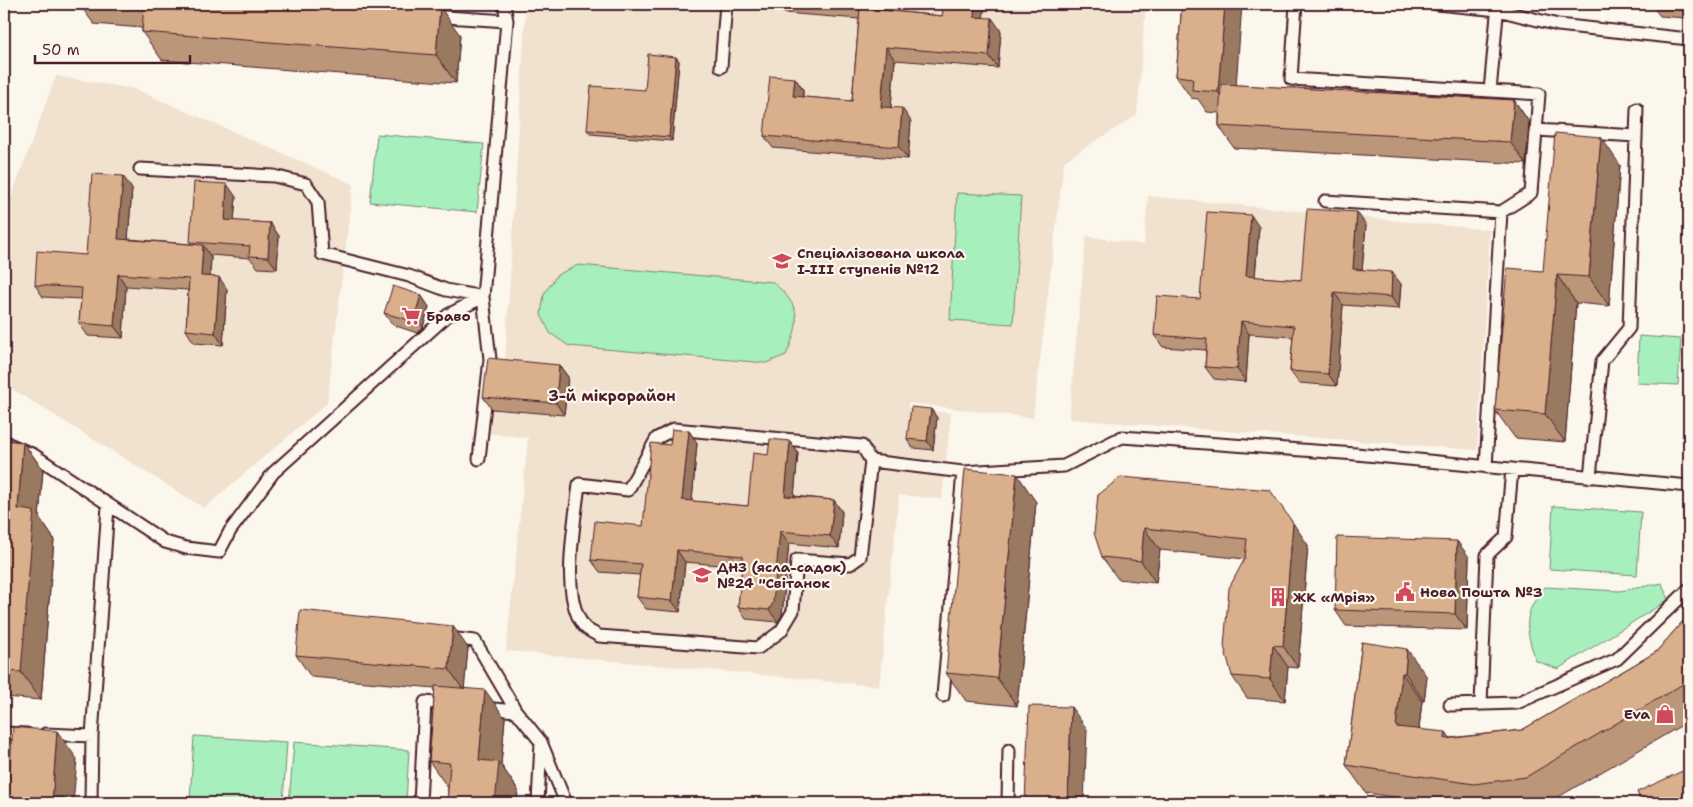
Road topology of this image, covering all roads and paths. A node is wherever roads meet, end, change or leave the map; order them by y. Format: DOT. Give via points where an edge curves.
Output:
graph roads {
  1 [pos="504,4"];
  2 [pos="726,4"];
  3 [pos="1296,4"];
  4 [pos="1437,4"];
  5 [pos="1498,7"];
  6 [pos="423,15"];
  7 [pos="507,22"];
  8 [pos="1689,38"];
  9 [pos="721,67"];
  10 [pos="1490,91"];
  11 [pos="1637,109"];
  12 [pos="1536,130"];
  13 [pos="1636,136"];
  14 [pos="140,169"];
  15 [pos="1325,201"];
  16 [pos="1501,212"];
  17 [pos="483,297"];
  18 [pos="4,442"];
  19 [pos="479,458"];
  20 [pos="871,461"];
  21 [pos="1486,467"];
  22 [pos="1512,469"];
  23 [pos="963,472"];
  24 [pos="1590,477"];
  25 [pos="1689,486"];
  26 [pos="108,506"];
  27 [pos="1689,589"];
  28 [pos="437,637"];
  29 [pos="943,696"];
  30 [pos="1481,704"];
  31 [pos="1450,705"];
  32 [pos="516,711"];
  33 [pos="4,733"];
  34 [pos="92,736"];
  35 [pos="541,742"];
  36 [pos="1009,750"];
  37 [pos="91,803"];
  38 [pos="420,803"];
  39 [pos="538,803"];
  40 [pos="566,803"];
  41 [pos="1008,803"];
  1 -- 7 [label="lane"];
  2 -- 9 [label="lane"];
  3 -- 10 [label="lane" via="1291,79"];
  4 -- 5 [label="lane"];
  5 -- 8 [label="lane" via="1558,25"];
  5 -- 10 [label="lane"];
  6 -- 7 [label="lane"];
  7 -- 17 [label="lane"];
  10 -- 12 [label="lane" via="1539,94"];
  11 -- 13 [label="lane"];
  12 -- 13 [label="lane"];
  12 -- 16 [label="lane" via="1531,193"];
  13 -- 24 [label="lane" via="1629,328 1602,361"];
  14 -- 17 [label="lane" via="274,176 306,184 318,202 322,254 409,276 446,290"];
  15 -- 16 [label="lane"];
  16 -- 21 [label="lane"];
  17 -- 19 [label="lane" via="490,359"];
  17 -- 26 [label="lane" via="448,315 273,473 230,531 219,552 165,542"];
  18 -- 26 [label="lane" via="34,455"];
  20 -- 20 [label="lane" via="860,557 850,564 797,560 793,611 781,632 758,648 599,636 584,627 574,606 570,584 579,484 628,490 657,438 674,429 862,446"];
  20 -- 23 [label="lane"];
  21 -- 22 [label="lane"];
  21 -- 23 [label="lane" via="1122,437 1064,466"];
  22 -- 24 [label="lane"];
  22 -- 30 [label="lane" via="1506,537 1487,555"];
  23 -- 29 [label="lane"];
  24 -- 25 [label="lane"];
  26 -- 34 [label="lane"];
  27 -- 30 [label="lane" via="1617,659 1518,703"];
  28 -- 32 [label="lane" via="475,641"];
  30 -- 31 [label="lane"];
  32 -- 35 [label="lane"];
  32 -- 38 [label="lane" via="426,702"];
  33 -- 34 [label="lane"];
  34 -- 37 [label="lane"];
  35 -- 39 [label="lane"];
  35 -- 40 [label="lane"];
  36 -- 41 [label="lane"];
}
